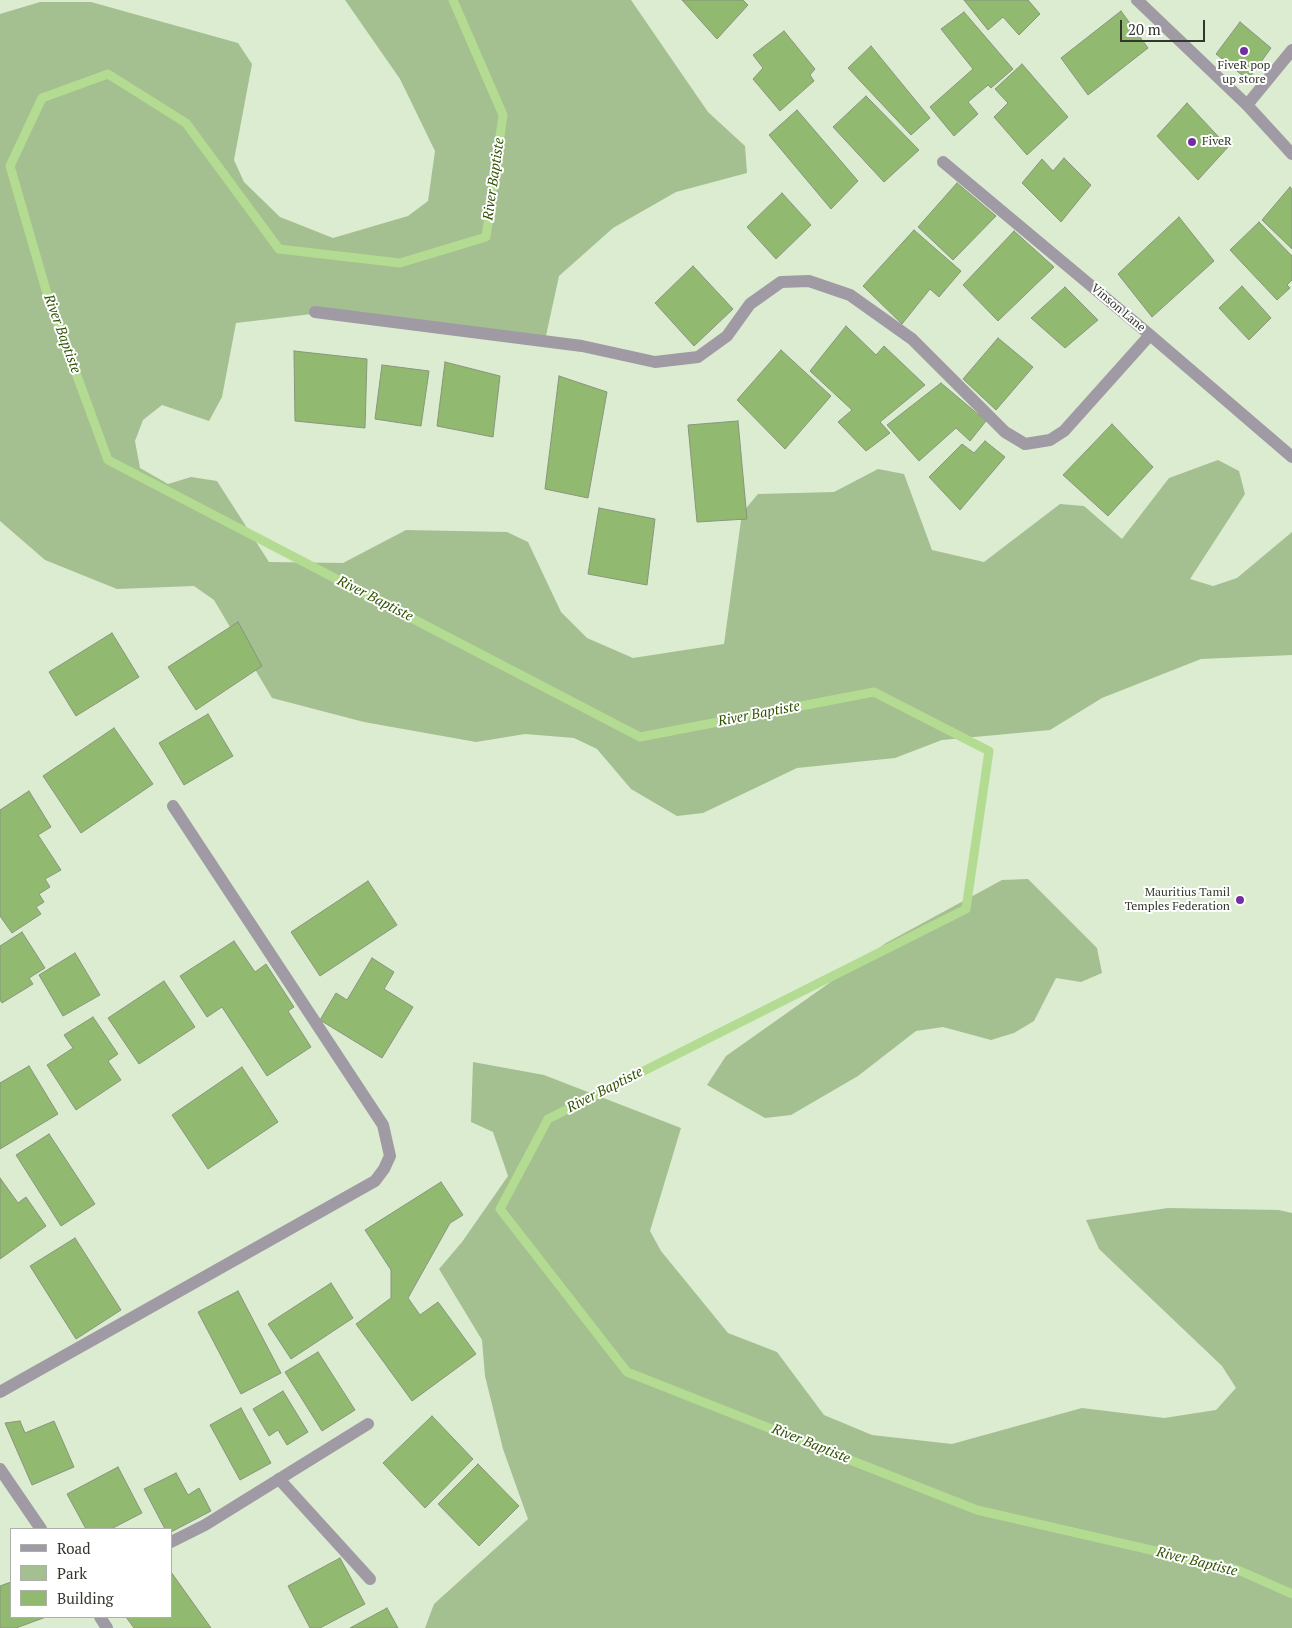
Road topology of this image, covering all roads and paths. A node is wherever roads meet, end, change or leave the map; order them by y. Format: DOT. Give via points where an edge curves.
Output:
graph roads {
  1 [pos="1137,0"];
  2 [pos="1292,50"];
  3 [pos="1247,105"];
  4 [pos="1292,154"];
  5 [pos="943,162"];
  6 [pos="315,312"];
  7 [pos="1150,335"];
  8 [pos="1292,456"];
  9 [pos="172,806"];
  10 [pos="0,1392"];
  11 [pos="368,1424"];
  12 [pos="0,1469"];
  13 [pos="279,1479"];
  14 [pos="40,1528"];
  15 [pos="172,1542"];
  16 [pos="370,1579"];
  1 -- 3 [label="street"];
  2 -- 3 [label="street"];
  3 -- 4 [label="street"];
  5 -- 7 [label="street, Vinson Lane"];
  6 -- 7 [label="street" via="582,346 655,362 698,357 726,336 750,304 781,282 808,281 850,295 912,339 1004,432 1026,444 1050,440 1064,431"];
  7 -- 8 [label="street, Vinson Lane"];
  9 -- 10 [label="street" via="384,1126 390,1156 375,1182"];
  11 -- 13 [label="street"];
  12 -- 14 [label="street"];
  13 -- 15 [label="street"];
  13 -- 16 [label="street"];
}
